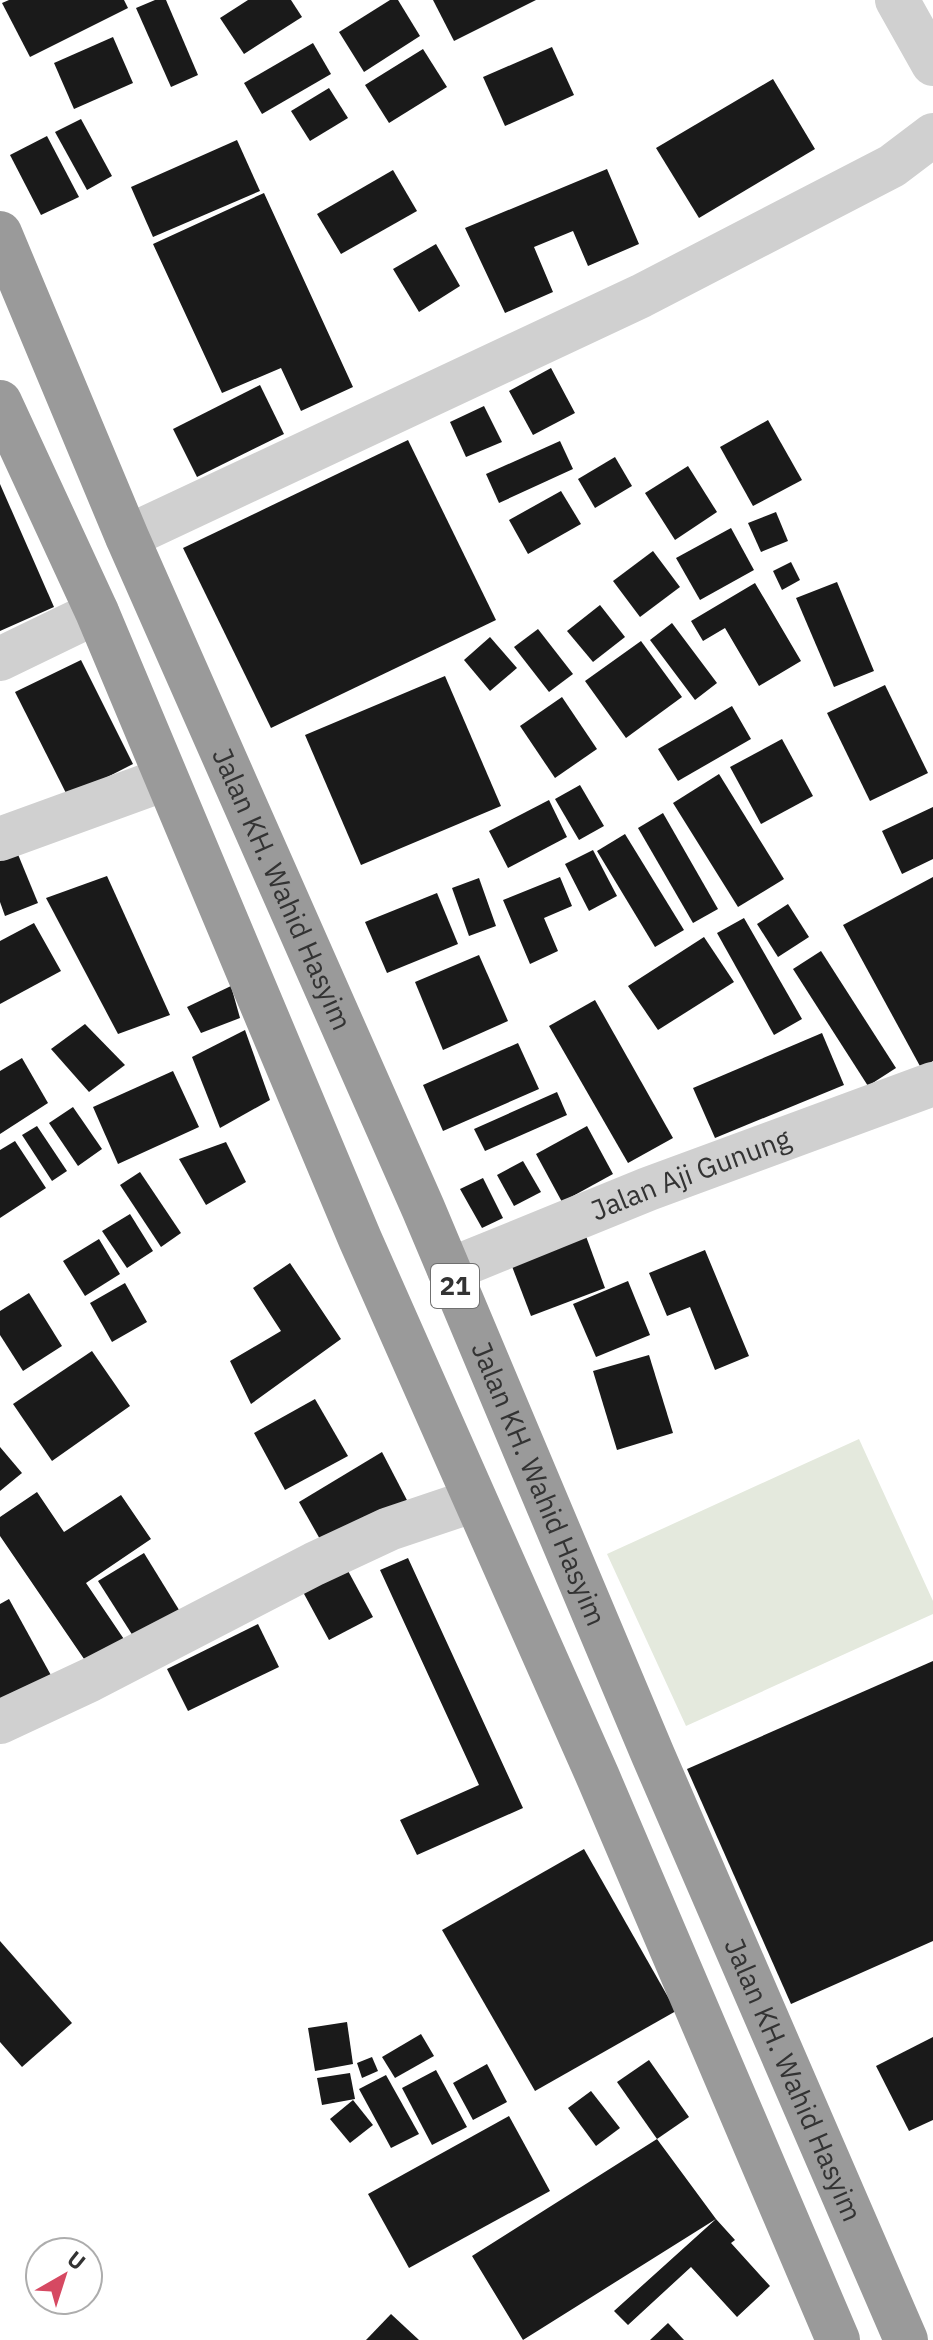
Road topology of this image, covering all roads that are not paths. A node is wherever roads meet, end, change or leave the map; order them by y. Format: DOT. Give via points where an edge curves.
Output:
graph roads {
  1 [pos="897,0"];
  2 [pos="933,64"];
  3 [pos="933,135"];
  4 [pos="0,233"];
  5 [pos="0,402"];
  6 [pos="127,537"];
  7 [pos="97,612"];
  8 [pos="0,659"];
  9 [pos="165,779"];
  10 [pos="0,839"];
  11 [pos="933,1084"];
  12 [pos="449,1270"];
  13 [pos="475,1500"];
  14 [pos="0,1722"];
  15 [pos="653,1755"];
  16 [pos="598,1777"];
  17 [pos="838,2340"];
  18 [pos="906,2340"];
  1 -- 2 [label="street"];
  3 -- 6 [label="street" via="892,166 641,296"];
  4 -- 6 [label="highway, Jalan KH. Wahid Hasyim / 21"];
  5 -- 7 [label="highway, 21"];
  6 -- 12 [label="highway, Jalan KH. Wahid Hasyim / 21"];
  7 -- 8 [label="street"];
  7 -- 9 [label="highway, 21"];
  9 -- 10 [label="street"];
  9 -- 13 [label="highway, 21"];
  11 -- 12 [label="street, Jalan Aji Gunung" via="648,1189"];
  12 -- 15 [label="highway, Jalan KH. Wahid Hasyim / 21"];
  13 -- 14 [label="street" via="339,1552"];
  13 -- 16 [label="highway, 21"];
  15 -- 16 [label="highway"];
  15 -- 18 [label="highway, Jalan KH. Wahid Hasyim / 21"];
  16 -- 17 [label="highway, 21"];
}
